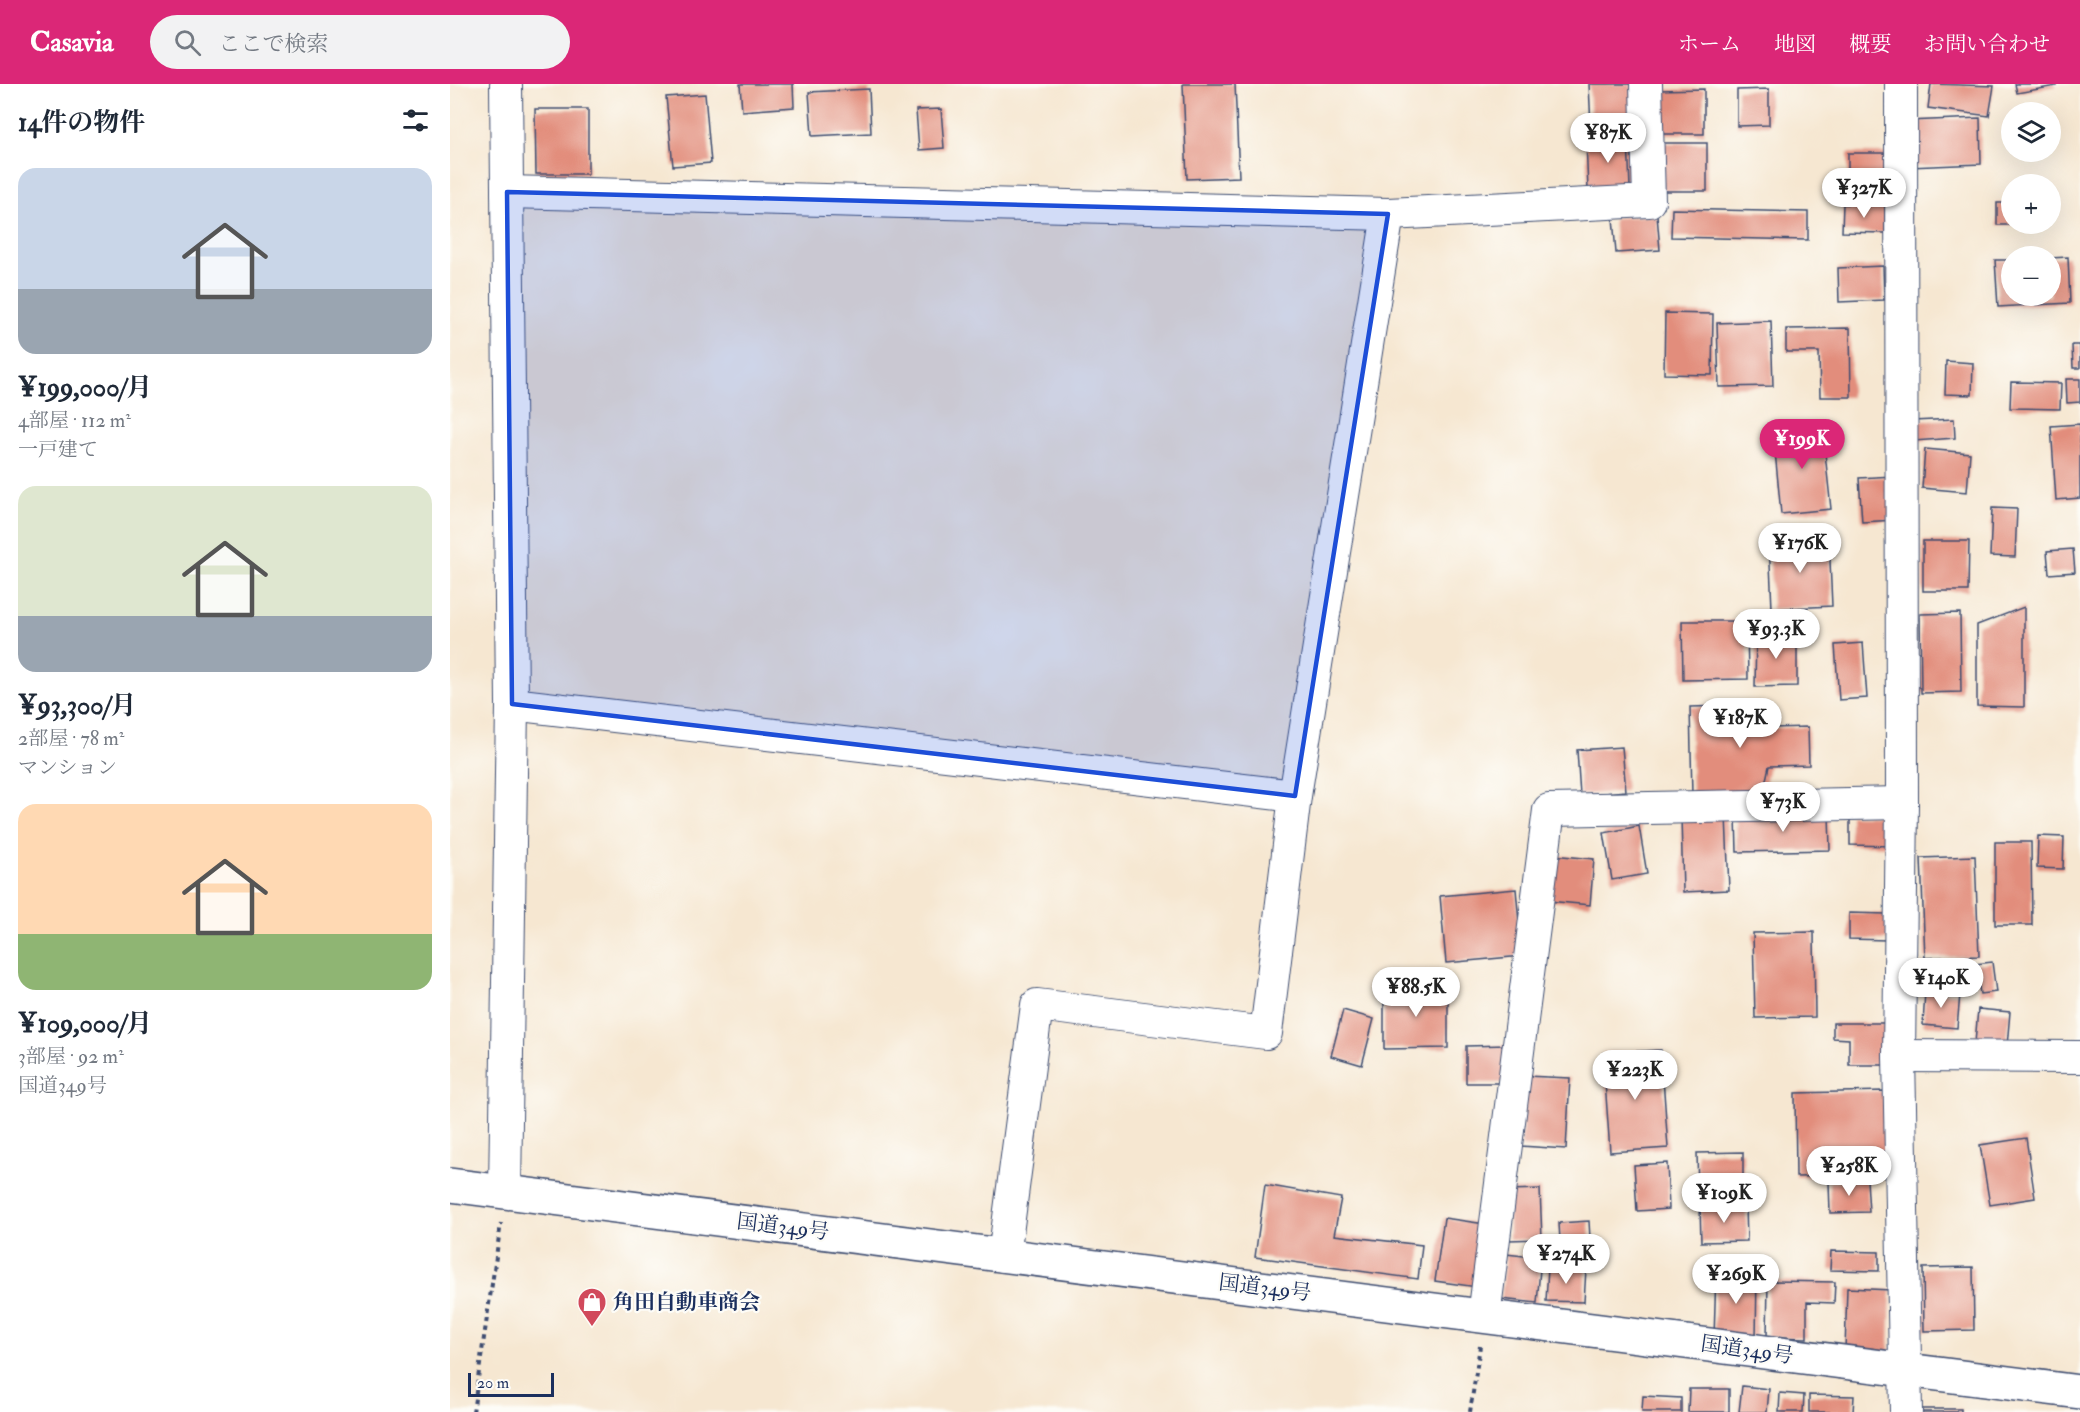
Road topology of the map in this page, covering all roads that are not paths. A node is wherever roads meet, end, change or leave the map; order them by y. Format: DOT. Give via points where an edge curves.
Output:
graph roads {
  1 [pos="506,84"];
  2 [pos="1646,84"];
  3 [pos="1901,84"];
  4 [pos="507,192"];
  5 [pos="1388,214"];
  6 [pos="512,704"];
  7 [pos="1295,796"];
  8 [pos="1902,803"];
  9 [pos="1899,1056"];
  10 [pos="2080,1057"];
  11 [pos="450,1185"];
  12 [pos="505,1191"];
  13 [pos="1004,1256"];
  14 [pos="1484,1316"];
  15 [pos="1906,1371"];
  16 [pos="2080,1392"];
  17 [pos="1906,1412"];
  1 -- 4 [label="street"];
  2 -- 5 [label="street" via="1649,201"];
  3 -- 8 [label="street"];
  4 -- 5 [label="street"];
  4 -- 6 [label="street"];
  5 -- 7 [label="street"];
  6 -- 7 [label="street"];
  6 -- 12 [label="street"];
  7 -- 13 [label="street" via="1266,1033 1037,1005"];
  8 -- 9 [label="street"];
  8 -- 14 [label="street" via="1549,810"];
  9 -- 10 [label="street"];
  9 -- 15 [label="street"];
  11 -- 12 [label="highway, 国道349号"];
  12 -- 13 [label="highway, 国道349号"];
  13 -- 14 [label="highway, 国道349号"];
  14 -- 15 [label="highway, 国道349号"];
  15 -- 16 [label="highway, 国道349号"];
  15 -- 17 [label="street"];
}
